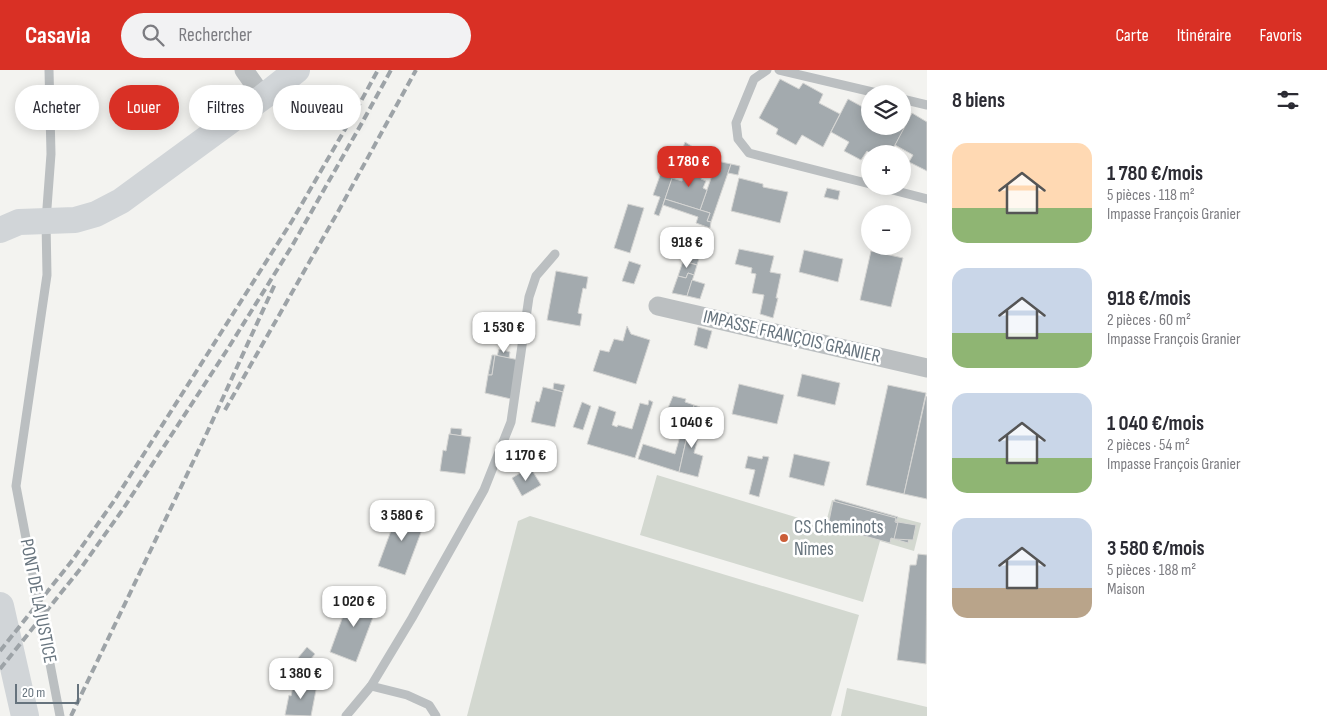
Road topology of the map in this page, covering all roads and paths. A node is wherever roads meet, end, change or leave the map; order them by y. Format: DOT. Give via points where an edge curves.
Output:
graph roads {
  1 [pos="49,70"];
  2 [pos="244,70"];
  3 [pos="767,70"];
  4 [pos="779,70"];
  5 [pos="292,72"];
  6 [pos="254,85"];
  7 [pos="861,89"];
  8 [pos="263,98"];
  9 [pos="911,101"];
  10 [pos="927,104"];
  11 [pos="219,130"];
  12 [pos="861,182"];
  13 [pos="911,195"];
  14 [pos="927,199"];
  15 [pos="46,221"];
  16 [pos="0,230"];
  17 [pos="555,254"];
  18 [pos="658,306"];
  19 [pos="927,368"];
  20 [pos="0,606"];
  21 [pos="371,686"];
  22 [pos="25,716"];
  23 [pos="60,716"];
  24 [pos="346,716"];
  25 [pos="436,716"];
  1 -- 15 [label="lane, PONT DE LA JUSTICE" via="51,154"];
  2 -- 6 [label="street"];
  3 -- 12 [label="lane" via="754,79 736,122 738,140 749,153"];
  4 -- 7 [label="lane"];
  5 -- 8 [label="main road"];
  9 -- 10 [label="lane"];
  11 -- 15 [label="main road" via="121,201 75,220"];
  13 -- 14 [label="lane"];
  15 -- 16 [label="main road" via="19,222"];
  15 -- 23 [label="lane, PONT DE LA JUSTICE" via="47,275 16,486"];
  17 -- 21 [label="lane" via="536,276 529,297 512,422 484,490"];
  18 -- 19 [label="street, IMPASSE FRANÇOIS GRANIER"];
  20 -- 22 [label="main road, PONT DE LA JUSTICE"];
  21 -- 24 [label="lane"];
  21 -- 25 [label="lane" via="407,695 429,705"];
}
